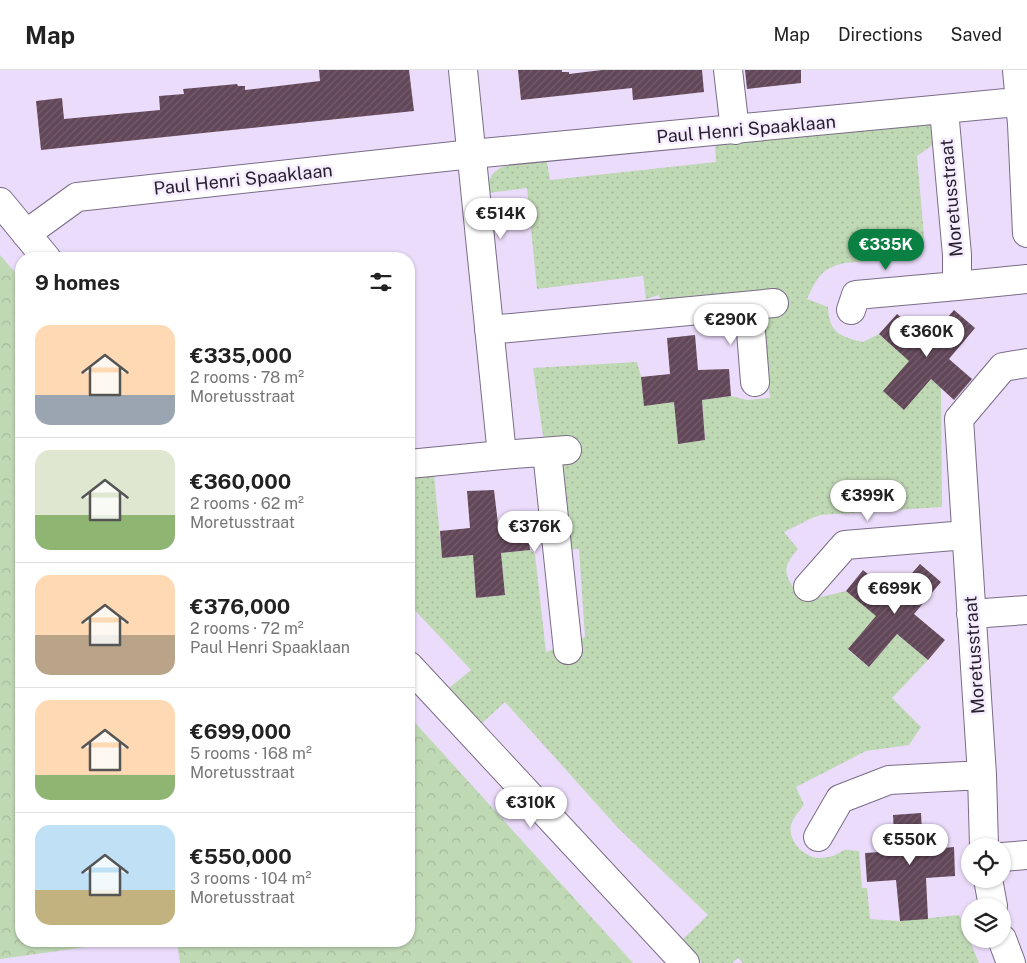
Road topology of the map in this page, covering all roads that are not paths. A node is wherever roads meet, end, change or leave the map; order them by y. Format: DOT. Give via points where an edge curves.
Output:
graph roads {
  1 [pos="463,70"];
  2 [pos="728,70"];
  3 [pos="1017,70"];
  4 [pos="1023,102"];
  5 [pos="944,110"];
  6 [pos="735,130"];
  7 [pos="472,154"];
  8 [pos="0,202"];
  9 [pos="1027,232"];
  10 [pos="26,234"];
  11 [pos="41,252"];
  12 [pos="1027,279"];
  13 [pos="957,286"];
  14 [pos="851,310"];
  15 [pos="489,330"];
  16 [pos="1027,363"];
  17 [pos="755,382"];
  18 [pos="502,455"];
  19 [pos="415,463"];
  20 [pos="966,535"];
  21 [pos="808,587"];
  22 [pos="1027,610"];
  23 [pos="971,614"];
  24 [pos="568,650"];
  25 [pos="415,672"];
  26 [pos="982,775"];
  27 [pos="818,837"];
  28 [pos="984,838"];
  29 [pos="1027,855"];
  30 [pos="1011,856"];
  31 [pos="1005,948"];
  32 [pos="685,963"];
  33 [pos="1011,963"];
  1 -- 7 [label="street"];
  2 -- 6 [label="street"];
  3 -- 4 [label="street"];
  4 -- 5 [label="street, Paul Henri Spaaklaan"];
  4 -- 9 [label="street"];
  5 -- 6 [label="street, Paul Henri Spaaklaan"];
  5 -- 13 [label="street, Moretusstraat"];
  6 -- 7 [label="street, Paul Henri Spaaklaan"];
  7 -- 10 [label="street, Paul Henri Spaaklaan" via="77,197"];
  7 -- 15 [label="street"];
  8 -- 10 [label="street"];
  10 -- 11 [label="street"];
  12 -- 13 [label="street"];
  13 -- 14 [label="street" via="856,295"];
  15 -- 17 [label="street" via="761,304"];
  15 -- 18 [label="street"];
  16 -- 20 [label="street, Moretusstraat" via="1003,367 959,419"];
  18 -- 19 [label="street"];
  18 -- 24 [label="street" via="557,451"];
  20 -- 21 [label="street" via="845,545"];
  20 -- 23 [label="street, Moretusstraat"];
  22 -- 23 [label="street"];
  23 -- 26 [label="street, Moretusstraat"];
  25 -- 32 [label="street"];
  26 -- 27 [label="street" via="889,780 840,799"];
  26 -- 28 [label="street, Moretusstraat"];
  29 -- 30 [label="street"];
  31 -- 33 [label="street"];
}
